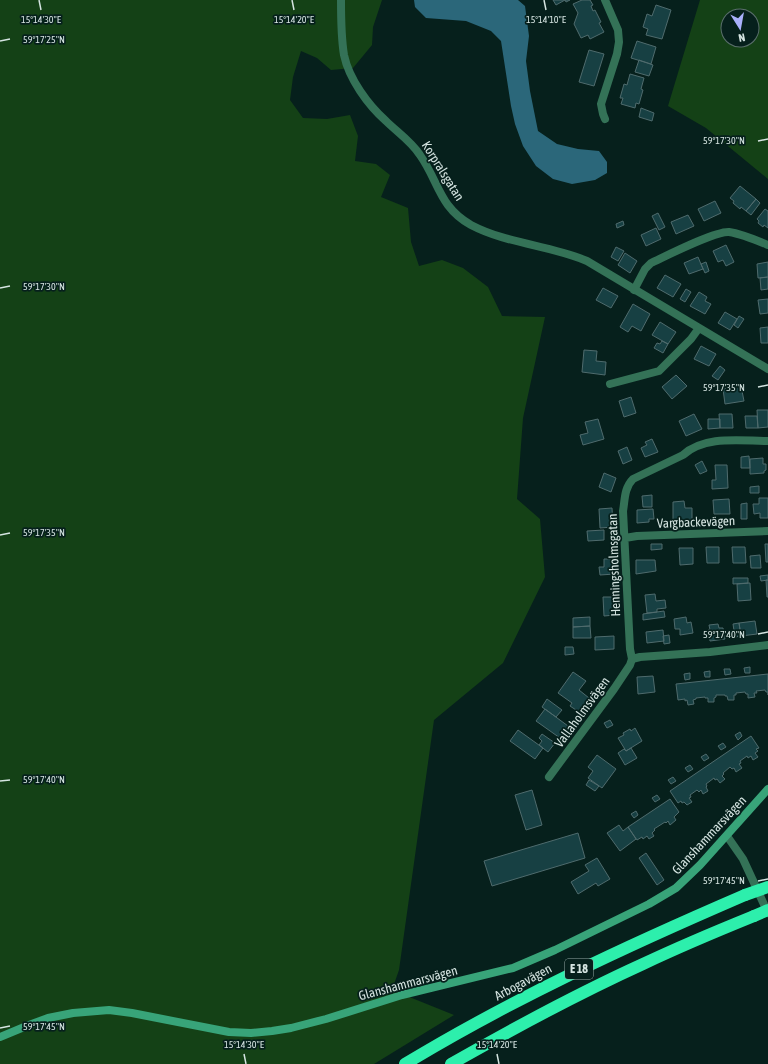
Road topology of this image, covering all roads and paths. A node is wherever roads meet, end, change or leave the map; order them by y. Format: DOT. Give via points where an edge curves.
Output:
graph roads {
  1 [pos="341,0"];
  2 [pos="605,0"];
  3 [pos="606,119"];
  4 [pos="768,245"];
  5 [pos="634,290"];
  6 [pos="699,328"];
  7 [pos="768,369"];
  8 [pos="610,384"];
  9 [pos="768,441"];
  10 [pos="768,531"];
  11 [pos="625,538"];
  12 [pos="768,645"];
  13 [pos="632,658"];
  14 [pos="549,777"];
  15 [pos="768,789"];
  16 [pos="727,836"];
  17 [pos="768,886"];
  18 [pos="768,911"];
  19 [pos="0,1036"];
  20 [pos="406,1064"];
  21 [pos="451,1064"];
  1 -- 5 [label="street, Korpralsgatan" via="344,55 349,70 377,112 417,150 442,198 452,210 472,225 488,232 567,253 587,261"];
  2 -- 3 [label="street" via="618,30 619,42 601,104"];
  4 -- 5 [label="street" via="728,232 713,235 651,263"];
  5 -- 6 [label="street, Korpralsgatan"];
  6 -- 7 [label="street, Korpralsgatan"];
  6 -- 8 [label="street" via="659,371"];
  9 -- 11 [label="street, Henningsholmsgatan" via="714,441 688,450 633,479 626,492 623,511"];
  10 -- 11 [label="street, Vargbackevägen"];
  11 -- 13 [label="street, Henningsholmsgatan"];
  12 -- 13 [label="street"];
  13 -- 14 [label="street, Vallaholmsvägen" via="614,689"];
  15 -- 16 [label="street, Glanshammarsvägen"];
  16 -- 18 [label="street" via="743,859"];
  16 -- 19 [label="street, Glanshammarsvägen" via="688,878 656,900 555,950 495,973 402,995 326,1019 272,1031 229,1032 109,1010 48,1018"];
  17 -- 20 [label="highway, Arbogavägen / E 18, bridge" via="588,965 475,1023"];
  18 -- 21 [label="highway, E 18, bridge" via="620,974"];
}
